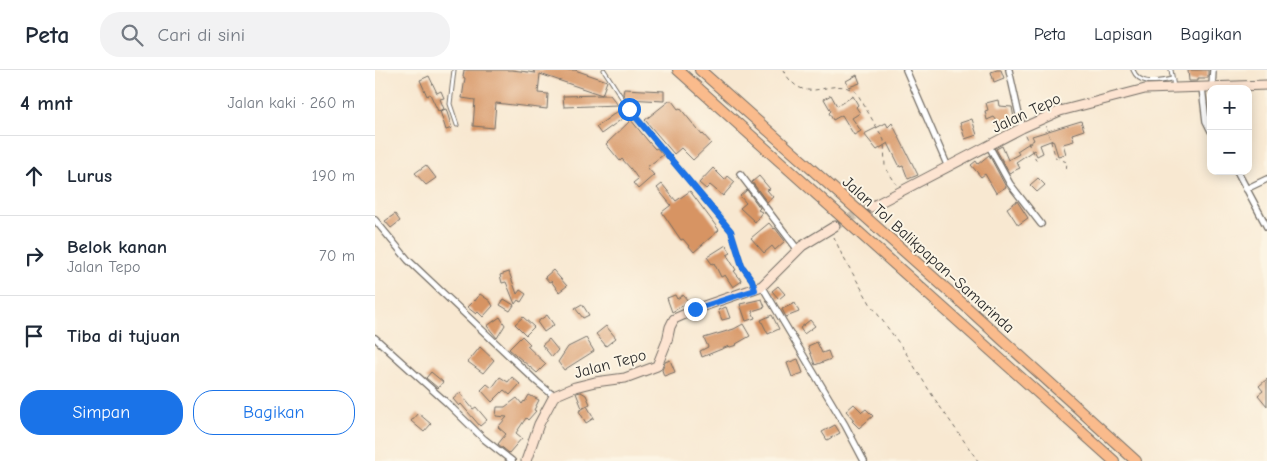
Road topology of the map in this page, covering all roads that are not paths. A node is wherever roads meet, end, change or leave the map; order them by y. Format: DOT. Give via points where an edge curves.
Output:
graph roads {
  1 [pos="454,70"];
  2 [pos="603,70"];
  3 [pos="678,70"];
  4 [pos="700,70"];
  5 [pos="906,70"];
  6 [pos="1009,70"];
  7 [pos="1133,70"];
  8 [pos="1171,70"];
  9 [pos="1213,70"];
  10 [pos="1174,83"];
  11 [pos="1212,85"];
  12 [pos="1267,85"];
  13 [pos="1252,86"];
  14 [pos="1202,88"];
  15 [pos="1207,88"];
  16 [pos="457,125"];
  17 [pos="1022,128"];
  18 [pos="1210,130"];
  19 [pos="989,146"];
  20 [pos="948,167"];
  21 [pos="740,174"];
  22 [pos="1239,175"];
  23 [pos="1267,179"];
  24 [pos="1246,189"];
  25 [pos="871,207"];
  26 [pos="375,220"];
  27 [pos="1041,224"];
  28 [pos="1267,227"];
  29 [pos="833,228"];
  30 [pos="798,250"];
  31 [pos="758,288"];
  32 [pos="375,338"];
  33 [pos="554,396"];
  34 [pos="512,461"];
  35 [pos="526,461"];
  36 [pos="864,461"];
  37 [pos="1113,461"];
  38 [pos="1136,461"];
  1 -- 16 [label="lane" via="450,104"];
  2 -- 31 [label="lane" via="629,109 731,231 742,266"];
  3 -- 37 [label="highway, Jalan Tol Balikpapan–Samarinda"];
  4 -- 38 [label="highway, Jalan Tol Balikpapan–Samarinda"];
  5 -- 20 [label="street"];
  6 -- 17 [label="street"];
  7 -- 10 [label="lane" via="1145,82"];
  8 -- 10 [label="lane"];
  9 -- 11 [label="street"];
  10 -- 14 [label="street, Jalan Tepo"];
  10 -- 17 [label="street, Jalan Tepo" via="1045,116"];
  12 -- 13 [label="street, Jalan Tepo"];
  14 -- 15 [label="street, Jalan Tepo"];
  14 -- 18 [label="street" via="1206,121"];
  17 -- 19 [label="street, Jalan Tepo"];
  19 -- 20 [label="street, Jalan Tepo"];
  19 -- 27 [label="street" via="1010,184"];
  20 -- 25 [label="street, Jalan Tepo"];
  21 -- 30 [label="street"];
  22 -- 24 [label="street"];
  23 -- 24 [label="street"];
  24 -- 28 [label="street"];
  26 -- 33 [label="street" via="408,260"];
  29 -- 30 [label="street, Jalan Tepo"];
  30 -- 31 [label="street, Jalan Tepo"];
  31 -- 33 [label="street, Jalan Tepo" via="674,319 657,366 625,378 575,387"];
  31 -- 36 [label="street" via="824,390"];
  32 -- 34 [label="street"];
  33 -- 35 [label="street" via="539,424"];
}
